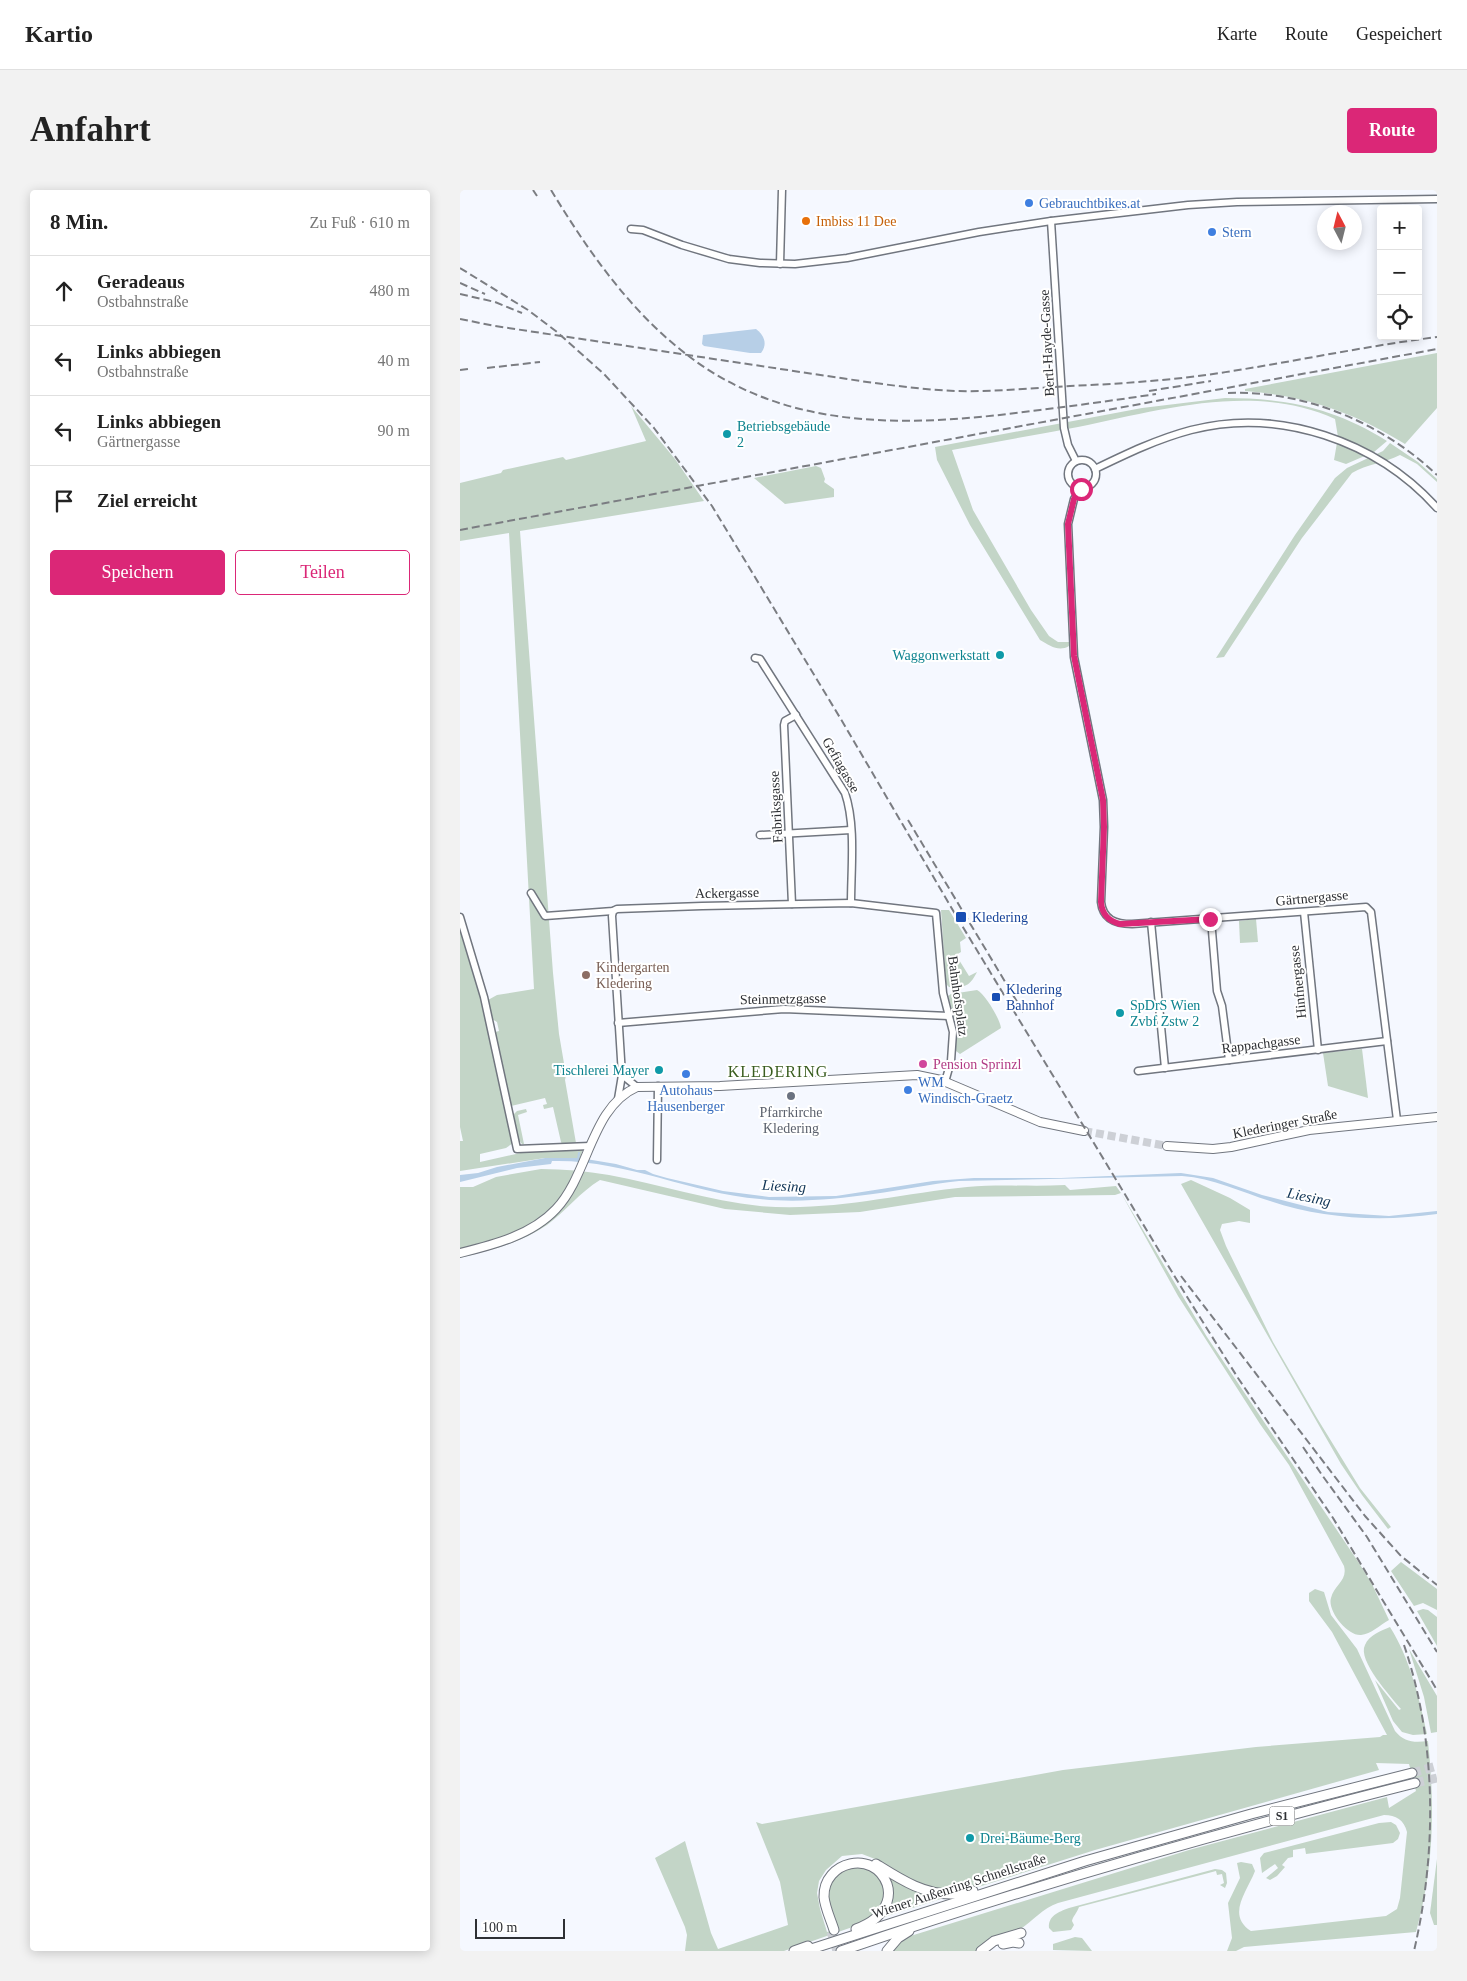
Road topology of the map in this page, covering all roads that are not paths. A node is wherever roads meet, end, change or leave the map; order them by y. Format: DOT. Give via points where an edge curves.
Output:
graph roads {
  1 [pos="782,190"];
  2 [pos="1437,200"];
  3 [pos="1051,221"];
  4 [pos="631,229"];
  5 [pos="780,264"];
  6 [pos="1076,461"];
  7 [pos="1095,469"];
  8 [pos="1081,489"];
  9 [pos="1437,508"];
  10 [pos="755,658"];
  11 [pos="796,716"];
  12 [pos="850,830"];
  13 [pos="790,834"];
  14 [pos="760,835"];
  15 [pos="532,893"];
  16 [pos="851,903"];
  17 [pos="792,904"];
  18 [pos="613,911"];
  19 [pos="1304,912"];
  20 [pos="936,913"];
  21 [pos="460,917"];
  22 [pos="1210,919"];
  23 [pos="1151,922"];
  24 [pos="949,1016"];
  25 [pos="618,1023"];
  26 [pos="1387,1041"];
  27 [pos="1318,1050"];
  28 [pos="1229,1060"];
  29 [pos="1165,1068"];
  30 [pos="1138,1071"];
  31 [pos="622,1075"];
  32 [pos="945,1082"];
  33 [pos="658,1086"];
  34 [pos="637,1087"];
  35 [pos="618,1099"];
  36 [pos="1437,1117"];
  37 [pos="1397,1120"];
  38 [pos="1084,1131"];
  39 [pos="1168,1146"];
  40 [pos="590,1148"];
  41 [pos="657,1160"];
  42 [pos="460,1253"];
  43 [pos="1412,1772"];
  44 [pos="1415,1783"];
  45 [pos="991,1890"];
  46 [pos="917,1925"];
  47 [pos="1021,1933"];
  48 [pos="1020,1943"];
  49 [pos="794,1951"];
  50 [pos="805,1951"];
  51 [pos="841,1951"];
  52 [pos="888,1951"];
  53 [pos="981,1951"];
  54 [pos="990,1951"];
  1 -- 5 [label="street"];
  2 -- 3 [label="street" via="1216,203"];
  3 -- 5 [label="street" via="847,258"];
  3 -- 6 [label="street, Bertl-Hayde-Gasse" via="1064,428"];
  4 -- 5 [label="street" via="643,230 729,260"];
  6 -- 7 [label="street" via="1089,462"];
  6 -- 8 [label="street" via="1069,467 1068,476 1072,485"];
  7 -- 8 [label="street" via="1094,483"];
  7 -- 9 [label="street" via="1154,442 1192,430 1234,424 1272,424 1314,432 1355,447 1397,472"];
  8 -- 23 [label="street, Gärtnergasse" via="1074,499 1068,524 1074,656 1103,800 1102,907 1105,916 1120,924"];
  10 -- 11 [label="street, Gefiagasse" via="760,659"];
  11 -- 12 [label="street, Gefiagasse" via="845,793"];
  11 -- 13 [label="street, Fabriksgasse" via="784,725"];
  12 -- 13 [label="street"];
  12 -- 16 [label="street, Gefiagasse"];
  13 -- 14 [label="street"];
  13 -- 17 [label="street, Fabriksgasse"];
  15 -- 18 [label="street, Ackergasse" via="546,916"];
  16 -- 17 [label="street, Ackergasse"];
  16 -- 20 [label="street, Ackergasse"];
  17 -- 18 [label="street, Ackergasse"];
  18 -- 25 [label="street"];
  19 -- 22 [label="street, Gärtnergasse"];
  19 -- 26 [label="street, Gärtnergasse" via="1366,906 1372,912"];
  19 -- 27 [label="street, Hinfnergasse"];
  20 -- 24 [label="street, Bahnhofsplatz" via="943,992"];
  21 -- 40 [label="street" via="484,997 517,1149"];
  22 -- 23 [label="street, Gärtnergasse"];
  22 -- 28 [label="street" via="1217,991"];
  23 -- 29 [label="street"];
  24 -- 25 [label="street, Steinmetzgasse" via="784,1010"];
  24 -- 32 [label="street, Bahnhofsplatz" via="953,1032 952,1051"];
  25 -- 31 [label="street"];
  26 -- 27 [label="street, Rappachgasse"];
  26 -- 37 [label="street, Gärtnergasse"];
  27 -- 28 [label="street, Rappachgasse"];
  28 -- 29 [label="street, Rappachgasse"];
  29 -- 30 [label="street, Rappachgasse"];
  31 -- 34 [label="street"];
  31 -- 35 [label="street"];
  32 -- 33 [label="main road" via="917,1075 720,1086"];
  32 -- 38 [label="main road" via="1040,1122"];
  33 -- 34 [label="main road"];
  33 -- 41 [label="street"];
  34 -- 35 [label="main road"];
  35 -- 40 [label="main road" via="606,1114"];
  36 -- 37 [label="main road, Klederinger Straße"];
  37 -- 39 [label="main road, Klederinger Straße" via="1309,1130 1231,1147"];
  40 -- 42 [label="main road" via="564,1200 543,1221 499,1242"];
  43 -- 45 [label="highway, Wiener Außenring Schnellstraße / S1" via="1168,1837"];
  44 -- 46 [label="highway, Wiener Außenring Schnellstraße / S1" via="1150,1853"];
  45 -- 49 [label="highway" via="936,1893 903,1881 872,1861 845,1860 834,1866 822,1884 820,1897 833,1931 824,1896 826,1885 830,1876 846,1864 869,1864 878,1870 888,1887 889,1898 885,1908 879,1916 861,1927"];
  45 -- 50 [label="highway, Wiener Außenring Schnellstraße / S1"];
  46 -- 51 [label="highway, Wiener Außenring Schnellstraße / S1"];
  46 -- 52 [label="highway" via="898,1938"];
  47 -- 53 [label="highway" via="994,1941"];
  48 -- 54 [label="highway" via="1006,1942"];
}
